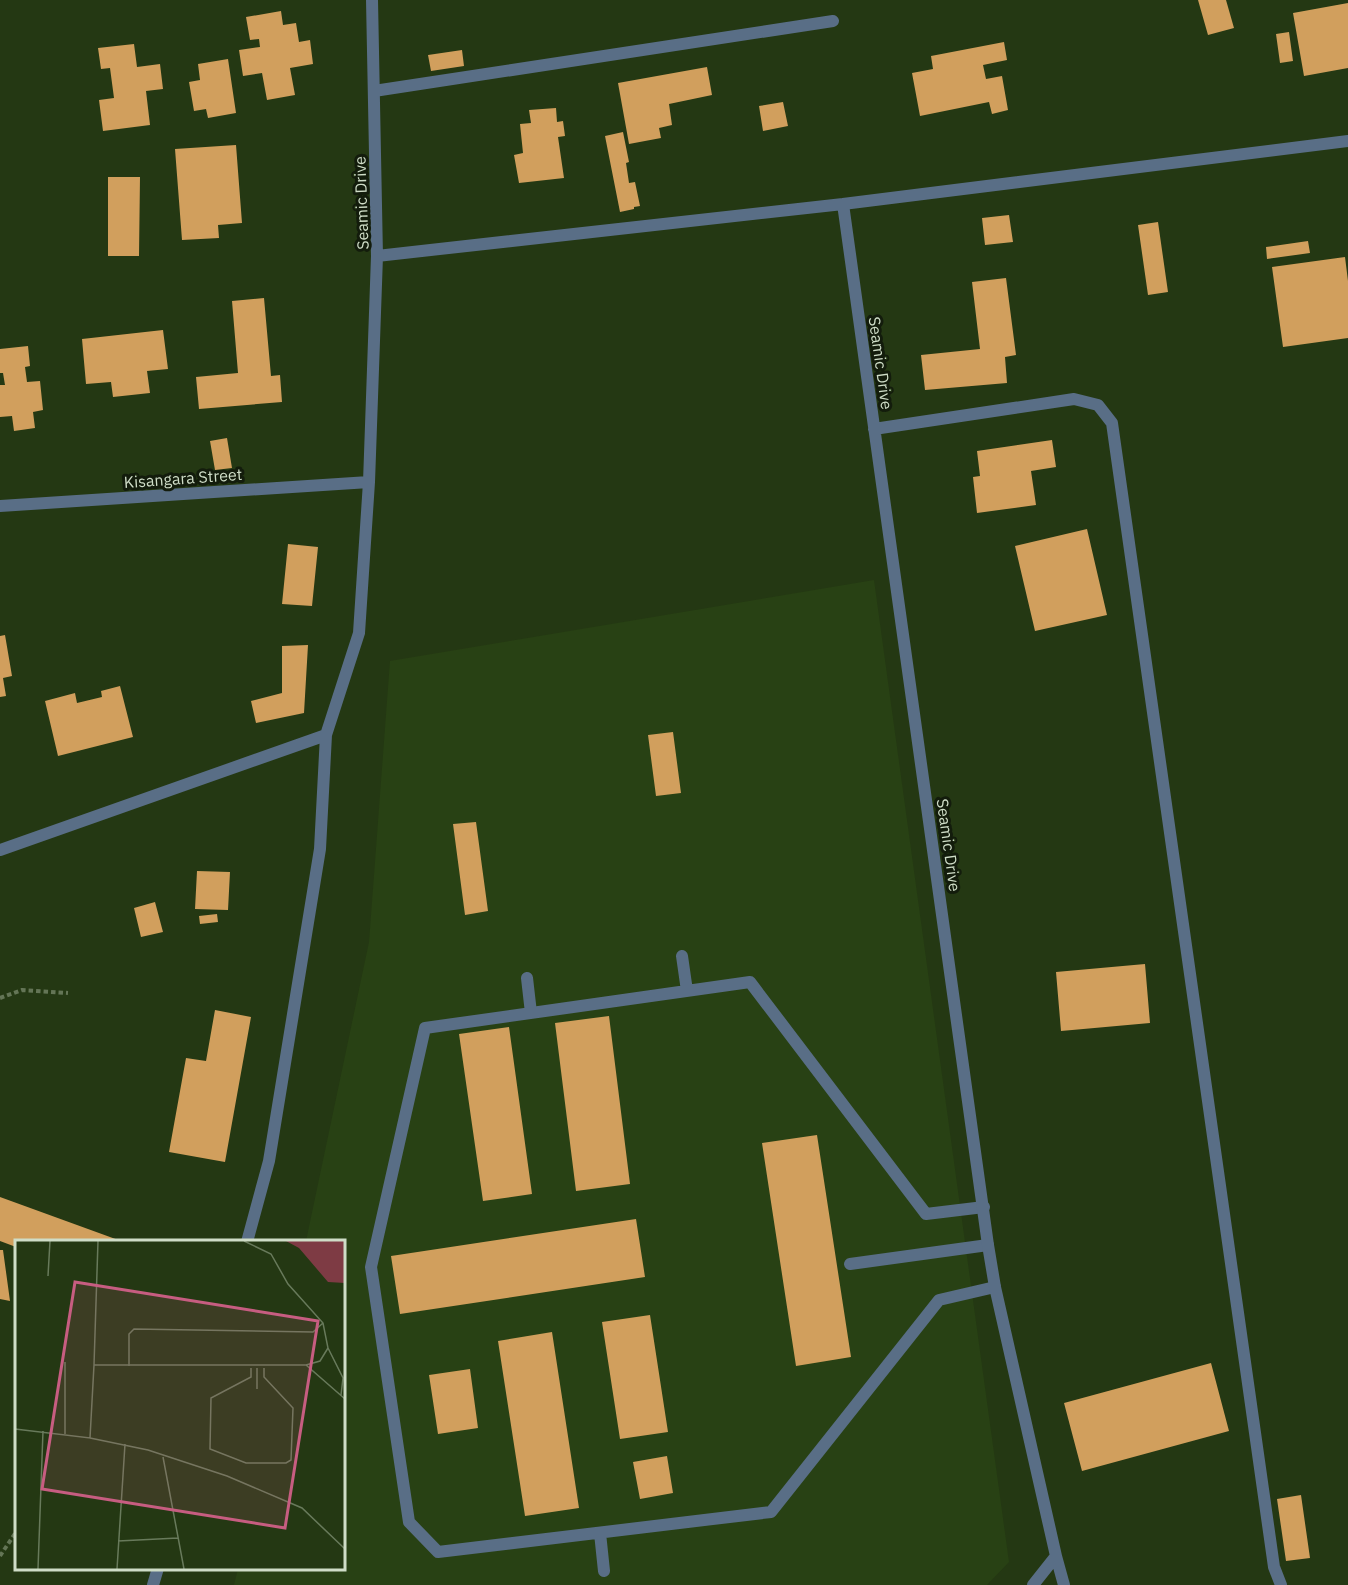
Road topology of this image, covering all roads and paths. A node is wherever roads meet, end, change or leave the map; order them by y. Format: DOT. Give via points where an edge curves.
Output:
graph roads {
  1 [pos="372,0"];
  2 [pos="833,21"];
  3 [pos="374,91"];
  4 [pos="1348,141"];
  5 [pos="843,204"];
  6 [pos="377,256"];
  7 [pos="874,429"];
  8 [pos="369,483"];
  9 [pos="0,506"];
  10 [pos="326,735"];
  11 [pos="0,850"];
  12 [pos="682,956"];
  13 [pos="527,978"];
  14 [pos="687,991"];
  15 [pos="68,993"];
  16 [pos="0,998"];
  17 [pos="531,1013"];
  18 [pos="984,1207"];
  19 [pos="248,1240"];
  20 [pos="988,1245"];
  21 [pos="850,1264"];
  22 [pos="995,1287"];
  23 [pos="600,1533"];
  24 [pos="15,1534"];
  25 [pos="0,1556"];
  26 [pos="1056,1556"];
  27 [pos="158,1570"];
  28 [pos="604,1571"];
  29 [pos="153,1585"];
  30 [pos="1033,1585"];
  31 [pos="1064,1585"];
  32 [pos="1281,1585"];
  1 -- 3 [label="street, Seamic Drive"];
  2 -- 3 [label="street"];
  3 -- 6 [label="street, Seamic Drive"];
  4 -- 5 [label="street"];
  5 -- 6 [label="street, Seamic Drive"];
  5 -- 7 [label="street, Seamic Drive"];
  6 -- 8 [label="street"];
  7 -- 18 [label="street, Seamic Drive"];
  7 -- 32 [label="street" via="1074,399 1098,405 1112,423 1274,1567"];
  8 -- 9 [label="street, Kisangara Street"];
  8 -- 10 [label="street" via="359,633"];
  10 -- 11 [label="street"];
  10 -- 19 [label="street" via="320,849 269,1161"];
  12 -- 14 [label="street"];
  13 -- 17 [label="street"];
  14 -- 17 [label="street"];
  14 -- 18 [label="street" via="750,982 926,1214"];
  15 -- 16 [label="path" via="22,990"];
  17 -- 23 [label="street" via="425,1028 371,1268 409,1522 438,1552"];
  18 -- 20 [label="street, Seamic Drive"];
  20 -- 21 [label="street"];
  20 -- 22 [label="street, Seamic Drive"];
  22 -- 23 [label="street" via="939,1300 771,1512"];
  22 -- 26 [label="street, Seamic Drive"];
  23 -- 28 [label="street"];
  24 -- 25 [label="path"];
  26 -- 30 [label="street"];
  26 -- 31 [label="street, Seamic Drive"];
  27 -- 29 [label="street"];
}
